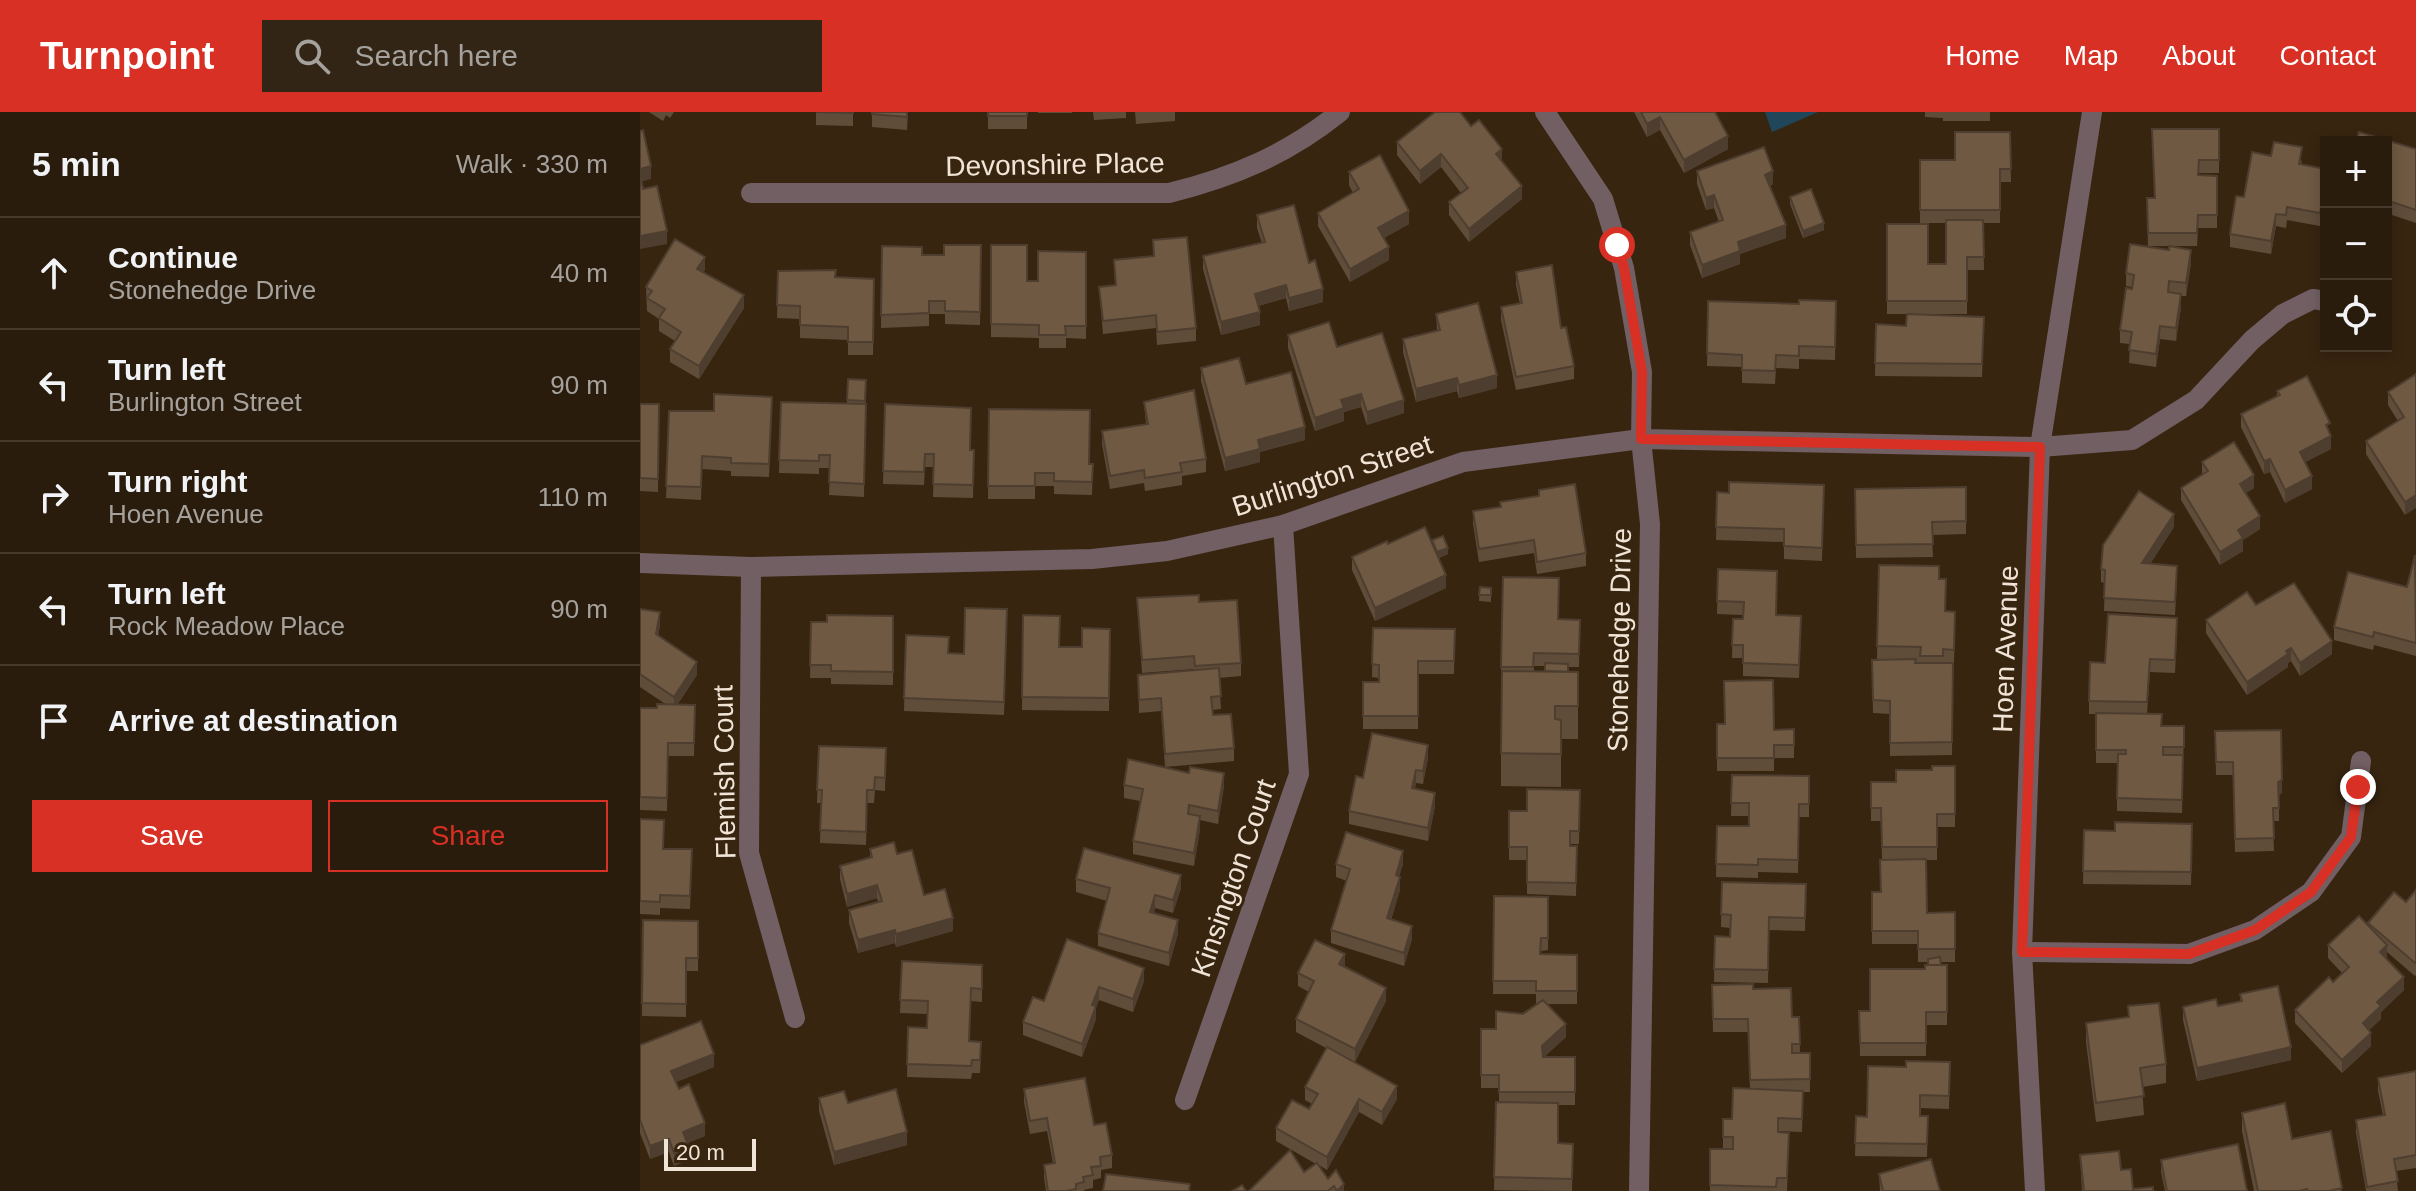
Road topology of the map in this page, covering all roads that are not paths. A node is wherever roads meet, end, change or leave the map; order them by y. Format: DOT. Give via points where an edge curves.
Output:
graph roads {
  1 [pos="1340,112"];
  2 [pos="1545,112"];
  3 [pos="2092,112"];
  4 [pos="751,193"];
  5 [pos="2320,300"];
  6 [pos="1641,439"];
  7 [pos="2040,447"];
  8 [pos="1283,525"];
  9 [pos="640,563"];
  10 [pos="751,567"];
  11 [pos="2361,761"];
  12 [pos="2022,952"];
  13 [pos="795,1018"];
  14 [pos="1185,1100"];
  15 [pos="1639,1191"];
  16 [pos="2035,1191"];
  1 -- 4 [label="street, Devonshire Place" via="1257,166 1169,193"];
  2 -- 6 [label="street, Stonehedge Drive" via="1603,199 1624,268 1642,372"];
  3 -- 7 [label="street, Hoen Avenue"];
  5 -- 7 [label="street, Burlington Street" via="2283,314 2196,400 2132,440"];
  6 -- 7 [label="street, Burlington Street"];
  6 -- 8 [label="street, Burlington Street" via="1463,462"];
  6 -- 15 [label="street, Stonehedge Drive" via="1650,524"];
  7 -- 12 [label="street, Hoen Avenue"];
  8 -- 10 [label="street, Burlington Street" via="1167,551 1092,559"];
  8 -- 14 [label="street, Kinsington Court" via="1299,774"];
  9 -- 10 [label="street, Burlington Street"];
  10 -- 13 [label="street, Flemish Court" via="749,853"];
  11 -- 12 [label="street" via="2351,837 2311,892 2255,930 2189,954"];
  12 -- 16 [label="street, Hoen Avenue"];
}
